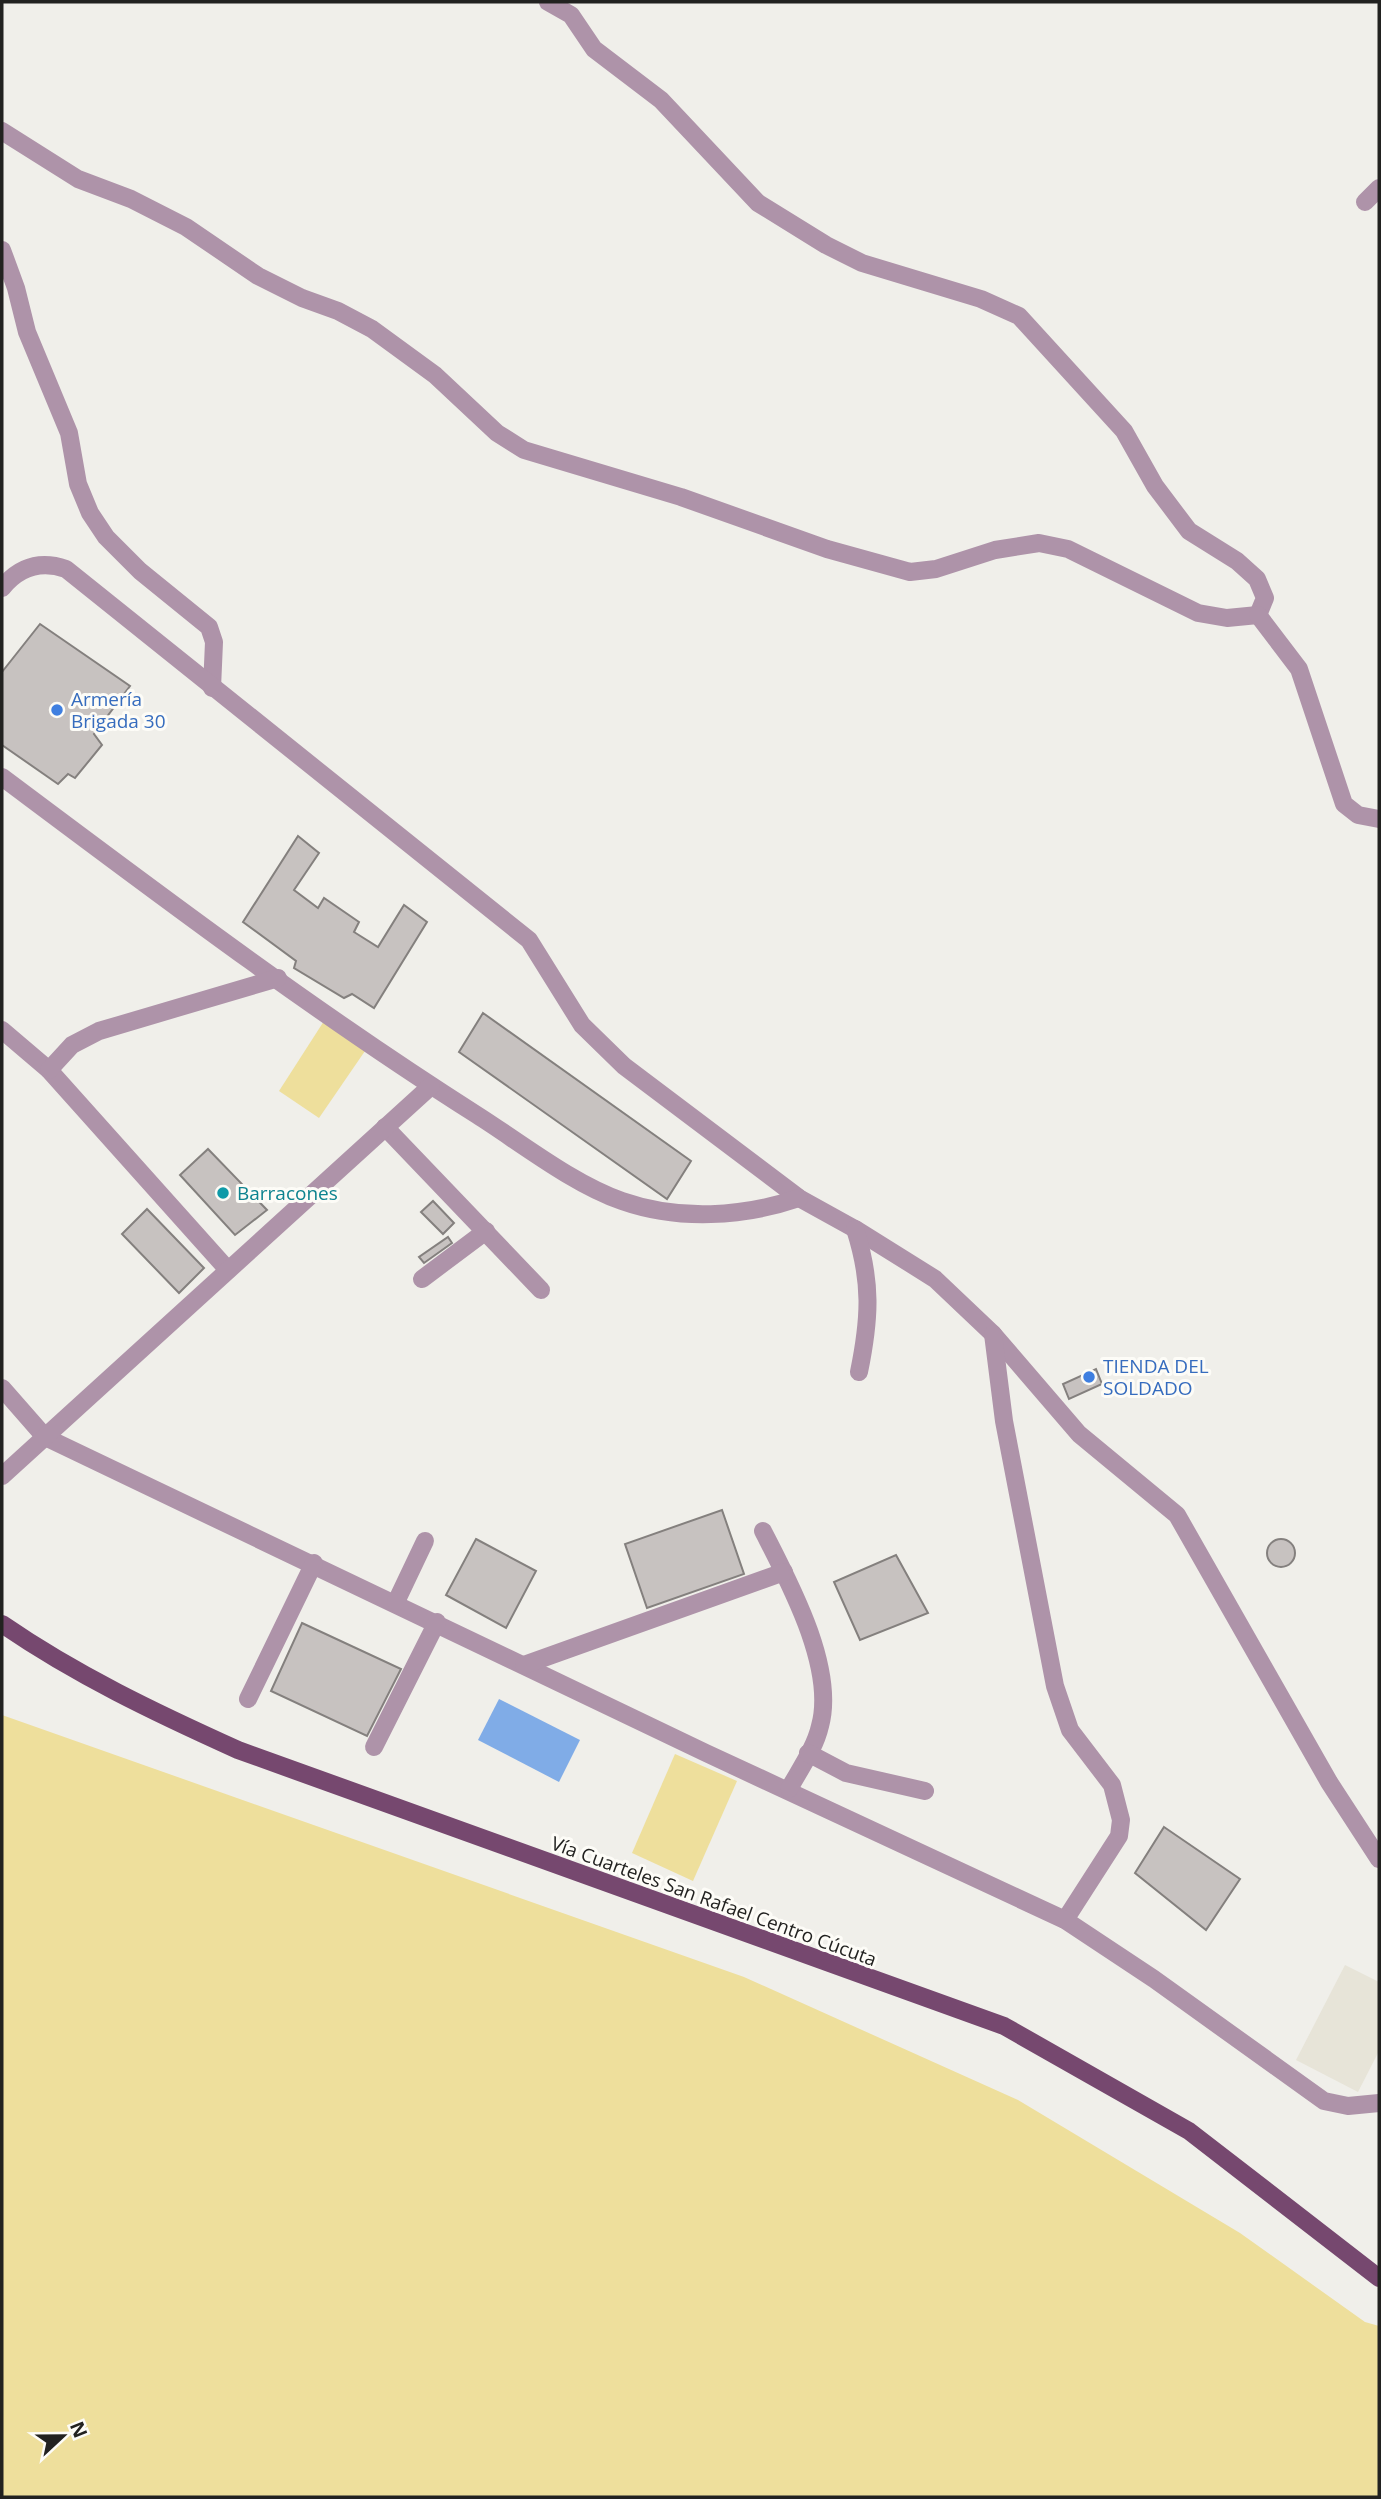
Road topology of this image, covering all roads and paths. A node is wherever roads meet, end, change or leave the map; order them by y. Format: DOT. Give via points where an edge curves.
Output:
graph roads {
  1 [pos="548,2"];
  2 [pos="2,131"];
  3 [pos="1379,188"];
  4 [pos="1365,202"];
  5 [pos="2,250"];
  6 [pos="2,588"];
  7 [pos="1258,615"];
  8 [pos="212,688"];
  9 [pos="2,778"];
  10 [pos="1379,819"];
  11 [pos="278,978"];
  12 [pos="2,1030"];
  13 [pos="49,1070"];
  14 [pos="431,1086"];
  15 [pos="385,1127"];
  16 [pos="799,1198"];
  17 [pos="855,1229"];
  18 [pos="486,1231"];
  19 [pos="228,1270"];
  20 [pos="422,1279"];
  21 [pos="541,1290"];
  22 [pos="993,1334"];
  23 [pos="859,1372"];
  24 [pos="2,1388"];
  25 [pos="45,1437"];
  26 [pos="2,1476"];
  27 [pos="763,1531"];
  28 [pos="425,1541"];
  29 [pos="314,1563"];
  30 [pos="784,1572"];
  31 [pos="396,1602"];
  32 [pos="437,1622"];
  33 [pos="2,1624"];
  34 [pos="524,1665"];
  35 [pos="248,1699"];
  36 [pos="374,1747"];
  37 [pos="808,1753"];
  38 [pos="789,1789"];
  39 [pos="925,1791"];
  40 [pos="1379,1859"];
  41 [pos="1065,1920"];
  42 [pos="1379,2103"];
  43 [pos="1379,2277"];
  1 -- 7 [label="street" via="571,15 594,48 661,100 758,203 862,263 981,299 1019,316 1124,430 1155,485 1189,531 1257,579 1265,598"];
  2 -- 7 [label="street" via="78,179 186,227 258,276 372,329 399,346 497,433 524,450 681,496 827,550 910,572 1039,543 1068,549 1198,613 1237,618"];
  3 -- 4 [label="street"];
  5 -- 8 [label="street" via="27,332 69,433 83,498 117,548 209,627 214,642"];
  6 -- 8 [label="street" via="16,572 48,562 66,569"];
  7 -- 10 [label="street" via="1299,669 1344,804 1357,815"];
  8 -- 16 [label="street" via="529,940 582,1025 624,1066"];
  9 -- 11 [label="street"];
  11 -- 13 [label="street" via="99,1031 72,1045"];
  11 -- 14 [label="street"];
  12 -- 13 [label="street"];
  13 -- 19 [label="street"];
  14 -- 15 [label="street"];
  14 -- 16 [label="street" via="586,1184 621,1201 659,1211 732,1214"];
  15 -- 18 [label="street"];
  15 -- 19 [label="street"];
  16 -- 17 [label="street"];
  17 -- 22 [label="street" via="935,1279"];
  17 -- 23 [label="street" via="869,1294"];
  18 -- 20 [label="street"];
  18 -- 21 [label="street"];
  19 -- 25 [label="street"];
  22 -- 40 [label="street" via="1079,1434 1177,1515 1329,1782"];
  22 -- 41 [label="street" via="1004,1420 1055,1686 1070,1730 1112,1785 1121,1820 1119,1836"];
  24 -- 25 [label="street"];
  25 -- 26 [label="street"];
  25 -- 29 [label="street"];
  27 -- 30 [label="street"];
  28 -- 31 [label="street"];
  29 -- 31 [label="street"];
  29 -- 35 [label="street"];
  30 -- 34 [label="street"];
  30 -- 37 [label="street" via="818,1659 825,1699 820,1727"];
  31 -- 32 [label="street"];
  32 -- 34 [label="street"];
  32 -- 36 [label="street"];
  33 -- 43 [label="main road, Vía Cuarteles San Rafael Centro Cúcuta" via="66,1667 238,1750 1004,2026 1189,2131"];
  34 -- 38 [label="street"];
  37 -- 38 [label="street"];
  37 -- 39 [label="street" via="846,1773"];
  38 -- 41 [label="street"];
  41 -- 42 [label="street" via="1324,2101 1348,2106"];
}
